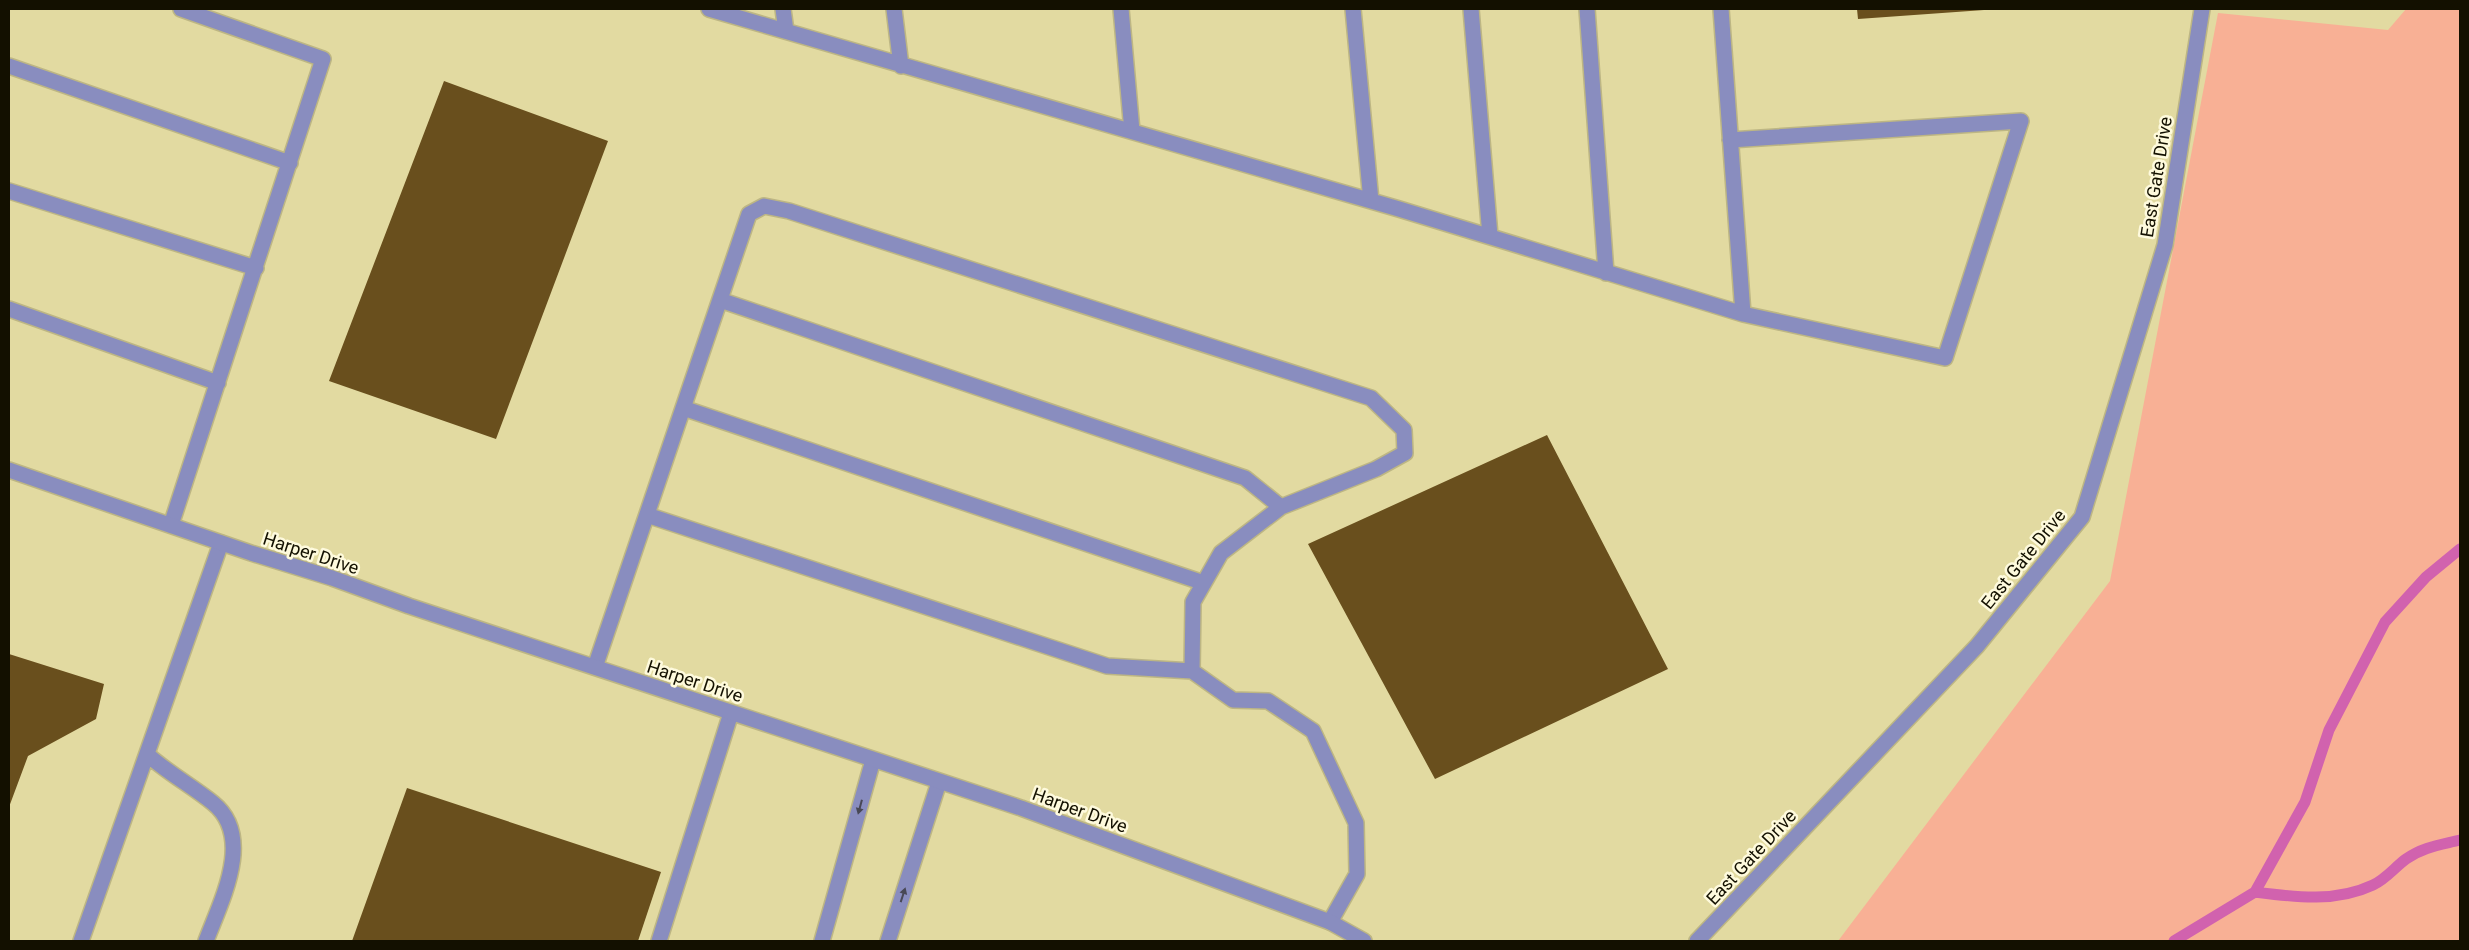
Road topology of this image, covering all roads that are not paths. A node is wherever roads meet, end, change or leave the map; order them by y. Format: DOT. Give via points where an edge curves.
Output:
graph roads {
  1 [pos="181,9"];
  2 [pos="709,9"];
  3 [pos="783,9"];
  4 [pos="894,9"];
  5 [pos="1121,9"];
  6 [pos="1353,9"];
  7 [pos="1471,9"];
  8 [pos="1587,9"];
  9 [pos="1721,9"];
  10 [pos="2202,9"];
  11 [pos="786,31"];
  12 [pos="9,66"];
  13 [pos="901,66"];
  14 [pos="1132,131"];
  15 [pos="1730,140"];
  16 [pos="290,163"];
  17 [pos="9,191"];
  18 [pos="1370,201"];
  19 [pos="1490,236"];
  20 [pos="256,268"];
  21 [pos="1606,273"];
  22 [pos="720,300"];
  23 [pos="9,309"];
  24 [pos="1742,314"];
  25 [pos="218,383"];
  26 [pos="683,408"];
  27 [pos="9,470"];
  28 [pos="1282,507"];
  29 [pos="647,514"];
  30 [pos="172,525"];
  31 [pos="221,543"];
  32 [pos="1204,583"];
  33 [pos="595,667"];
  34 [pos="1192,671"];
  35 [pos="731,713"];
  36 [pos="148,755"];
  37 [pos="873,760"];
  38 [pos="939,782"];
  39 [pos="1330,922"];
  40 [pos="81,941"];
  41 [pos="206,941"];
  42 [pos="659,941"];
  43 [pos="822,941"];
  44 [pos="888,941"];
  45 [pos="1364,941"];
  46 [pos="1697,941"];
  1 -- 16 [label="street" via="323,60"];
  2 -- 11 [label="street"];
  3 -- 11 [label="street"];
  4 -- 13 [label="street"];
  5 -- 14 [label="street"];
  6 -- 18 [label="street"];
  7 -- 19 [label="street"];
  8 -- 21 [label="street"];
  9 -- 15 [label="street"];
  10 -- 46 [label="street, East Gate Drive" via="2165,245 2082,517 1977,646"];
  11 -- 13 [label="street"];
  12 -- 16 [label="street"];
  13 -- 14 [label="street"];
  14 -- 18 [label="street"];
  15 -- 24 [label="street"];
  15 -- 24 [label="street" via="2021,121 1945,358"];
  16 -- 20 [label="street"];
  17 -- 20 [label="street"];
  18 -- 19 [label="street"];
  19 -- 21 [label="street"];
  20 -- 25 [label="street"];
  21 -- 24 [label="street"];
  22 -- 26 [label="street"];
  22 -- 28 [label="street" via="1246,478"];
  22 -- 28 [label="street" via="749,214 764,206 789,210 1371,398 1404,430 1405,453 1376,469"];
  23 -- 25 [label="street"];
  25 -- 30 [label="street"];
  26 -- 29 [label="street"];
  26 -- 32 [label="street"];
  27 -- 30 [label="street, Harper Drive"];
  28 -- 32 [label="street" via="1221,553"];
  29 -- 33 [label="street"];
  29 -- 34 [label="street" via="1107,666"];
  30 -- 31 [label="street, Harper Drive"];
  31 -- 33 [label="street, Harper Drive"];
  31 -- 36 [label="street"];
  32 -- 34 [label="street" via="1193,602"];
  33 -- 35 [label="street, Harper Drive"];
  34 -- 39 [label="street" via="1233,700 1268,701 1313,731 1356,823 1356,874"];
  35 -- 37 [label="street, Harper Drive"];
  35 -- 42 [label="street"];
  36 -- 40 [label="street"];
  36 -- 41 [label="street" via="168,773 214,804 228,823 234,850 228,880"];
  37 -- 38 [label="street, Harper Drive"];
  37 -- 43 [label="street, one-way"];
  38 -- 39 [label="street, Harper Drive" via="1021,808"];
  44 -- 38 [label="street, one-way"];
  39 -- 45 [label="street, Harper Drive"];
}
